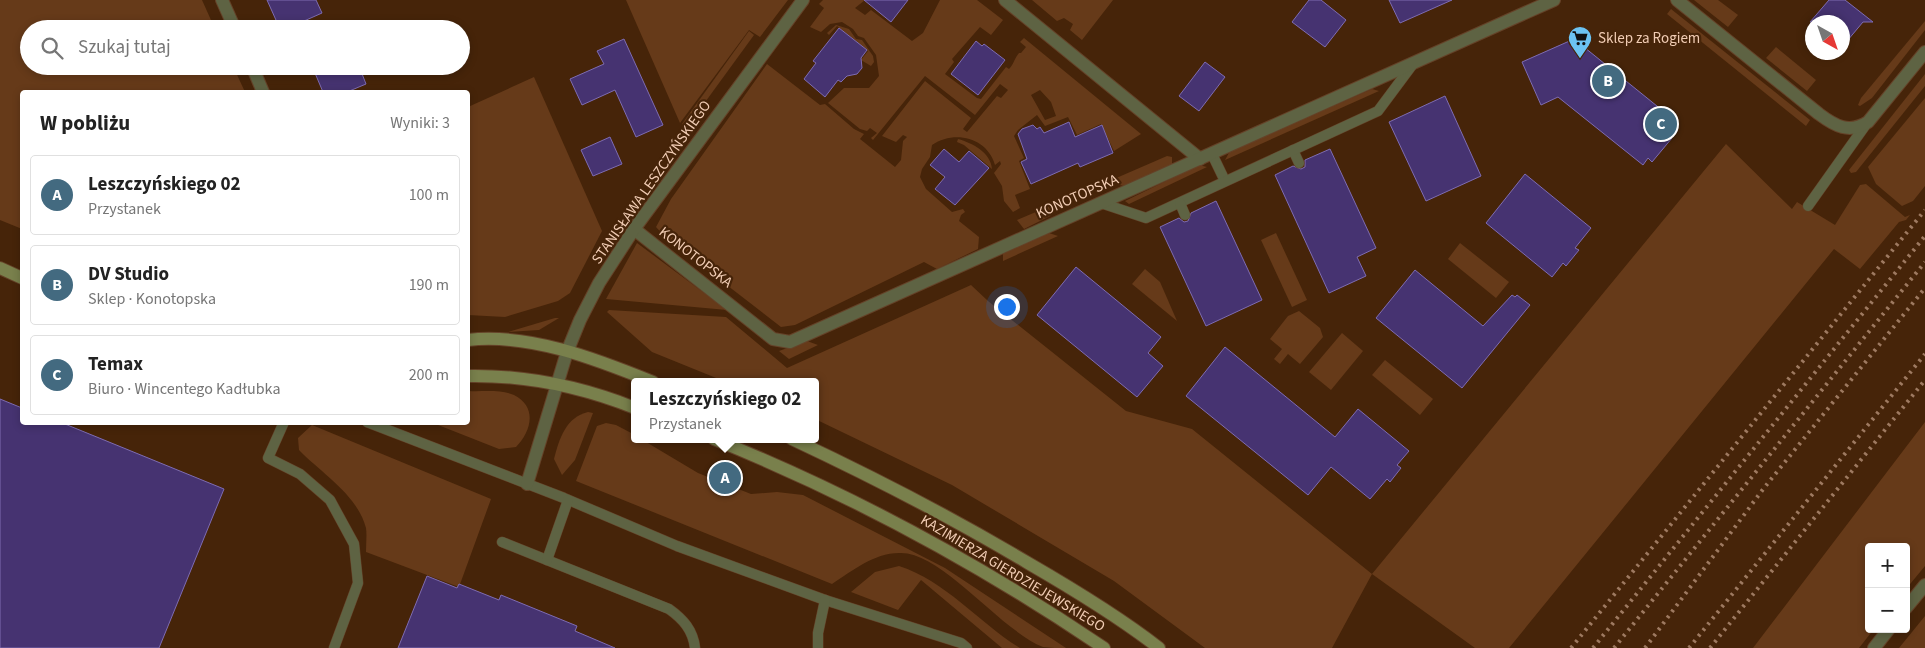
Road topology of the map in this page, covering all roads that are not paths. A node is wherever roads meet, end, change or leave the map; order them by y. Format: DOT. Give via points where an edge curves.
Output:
graph roads {
  1 [pos="222,0"];
  2 [pos="804,0"];
  3 [pos="1005,0"];
  4 [pos="1554,0"];
  5 [pos="1677,0"];
  6 [pos="231,20"];
  7 [pos="1925,52"];
  8 [pos="1414,64"];
  9 [pos="256,75"];
  10 [pos="262,90"];
  11 [pos="1862,125"];
  12 [pos="1293,150"];
  13 [pos="1212,154"];
  14 [pos="1200,159"];
  15 [pos="1299,163"];
  16 [pos="1225,181"];
  17 [pos="1180,202"];
  18 [pos="1101,203"];
  19 [pos="1808,206"];
  20 [pos="1186,215"];
  21 [pos="634,229"];
  22 [pos="0,268"];
  23 [pos="20,277"];
  24 [pos="470,340"];
  25 [pos="567,352"];
  26 [pos="470,376"];
  27 [pos="642,378"];
  28 [pos="558,384"];
  29 [pos="631,407"];
  30 [pos="283,425"];
  31 [pos="375,425"];
  32 [pos="723,443"];
  33 [pos="800,443"];
  34 [pos="526,484"];
  35 [pos="568,500"];
  36 [pos="502,542"];
  37 [pos="547,560"];
  38 [pos="1925,585"];
  39 [pos="825,600"];
  40 [pos="1910,603"];
  41 [pos="1886,633"];
  42 [pos="334,648"];
  43 [pos="695,648"];
  44 [pos="818,648"];
  45 [pos="967,648"];
  46 [pos="1104,648"];
  47 [pos="1159,648"];
  48 [pos="1874,648"];
  1 -- 6 [label="street"];
  2 -- 21 [label="street, STANISŁAWA LESZCZYŃSKIEGO"];
  3 -- 14 [label="street"];
  4 -- 8 [label="street, KONOTOPSKA"];
  5 -- 11 [label="street" via="1837,127 1846,129"];
  7 -- 11 [label="street"];
  8 -- 12 [label="lane" via="1378,111"];
  8 -- 13 [label="street, KONOTOPSKA"];
  9 -- 10 [label="street"];
  11 -- 19 [label="lane"];
  12 -- 15 [label="lane"];
  12 -- 16 [label="lane"];
  13 -- 14 [label="street, KONOTOPSKA"];
  13 -- 16 [label="lane"];
  14 -- 18 [label="street, KONOTOPSKA"];
  16 -- 17 [label="lane"];
  17 -- 18 [label="lane" via="1146,218"];
  17 -- 20 [label="lane"];
  18 -- 21 [label="street, KONOTOPSKA" via="790,342 773,339"];
  21 -- 25 [label="street, STANISŁAWA LESZCZYŃSKIEGO" via="599,284"];
  22 -- 23 [label="street"];
  24 -- 25 [label="street" via="514,341"];
  25 -- 27 [label="street"];
  25 -- 28 [label="street, STANISŁAWA LESZCZYŃSKIEGO"];
  26 -- 28 [label="street"];
  28 -- 29 [label="street"];
  28 -- 34 [label="street, STANISŁAWA LESZCZYŃSKIEGO"];
  30 -- 42 [label="lane" via="268,458 300,474 330,500 354,544 358,583"];
  31 -- 34 [label="lane"];
  32 -- 46 [label="street, KAZIMIERZA GIERDZIEJEWSKIEGO" via="915,532 1046,609"];
  33 -- 47 [label="street, KAZIMIERZA GIERDZIEJEWSKIEGO" via="984,536 1066,585"];
  34 -- 35 [label="lane"];
  35 -- 37 [label="lane"];
  35 -- 39 [label="lane" via="676,546"];
  36 -- 37 [label="lane"];
  37 -- 43 [label="lane" via="669,609 690,630"];
  38 -- 40 [label="street"];
  39 -- 44 [label="lane"];
  39 -- 45 [label="lane" via="961,643"];
  41 -- 48 [label="street"];
}
